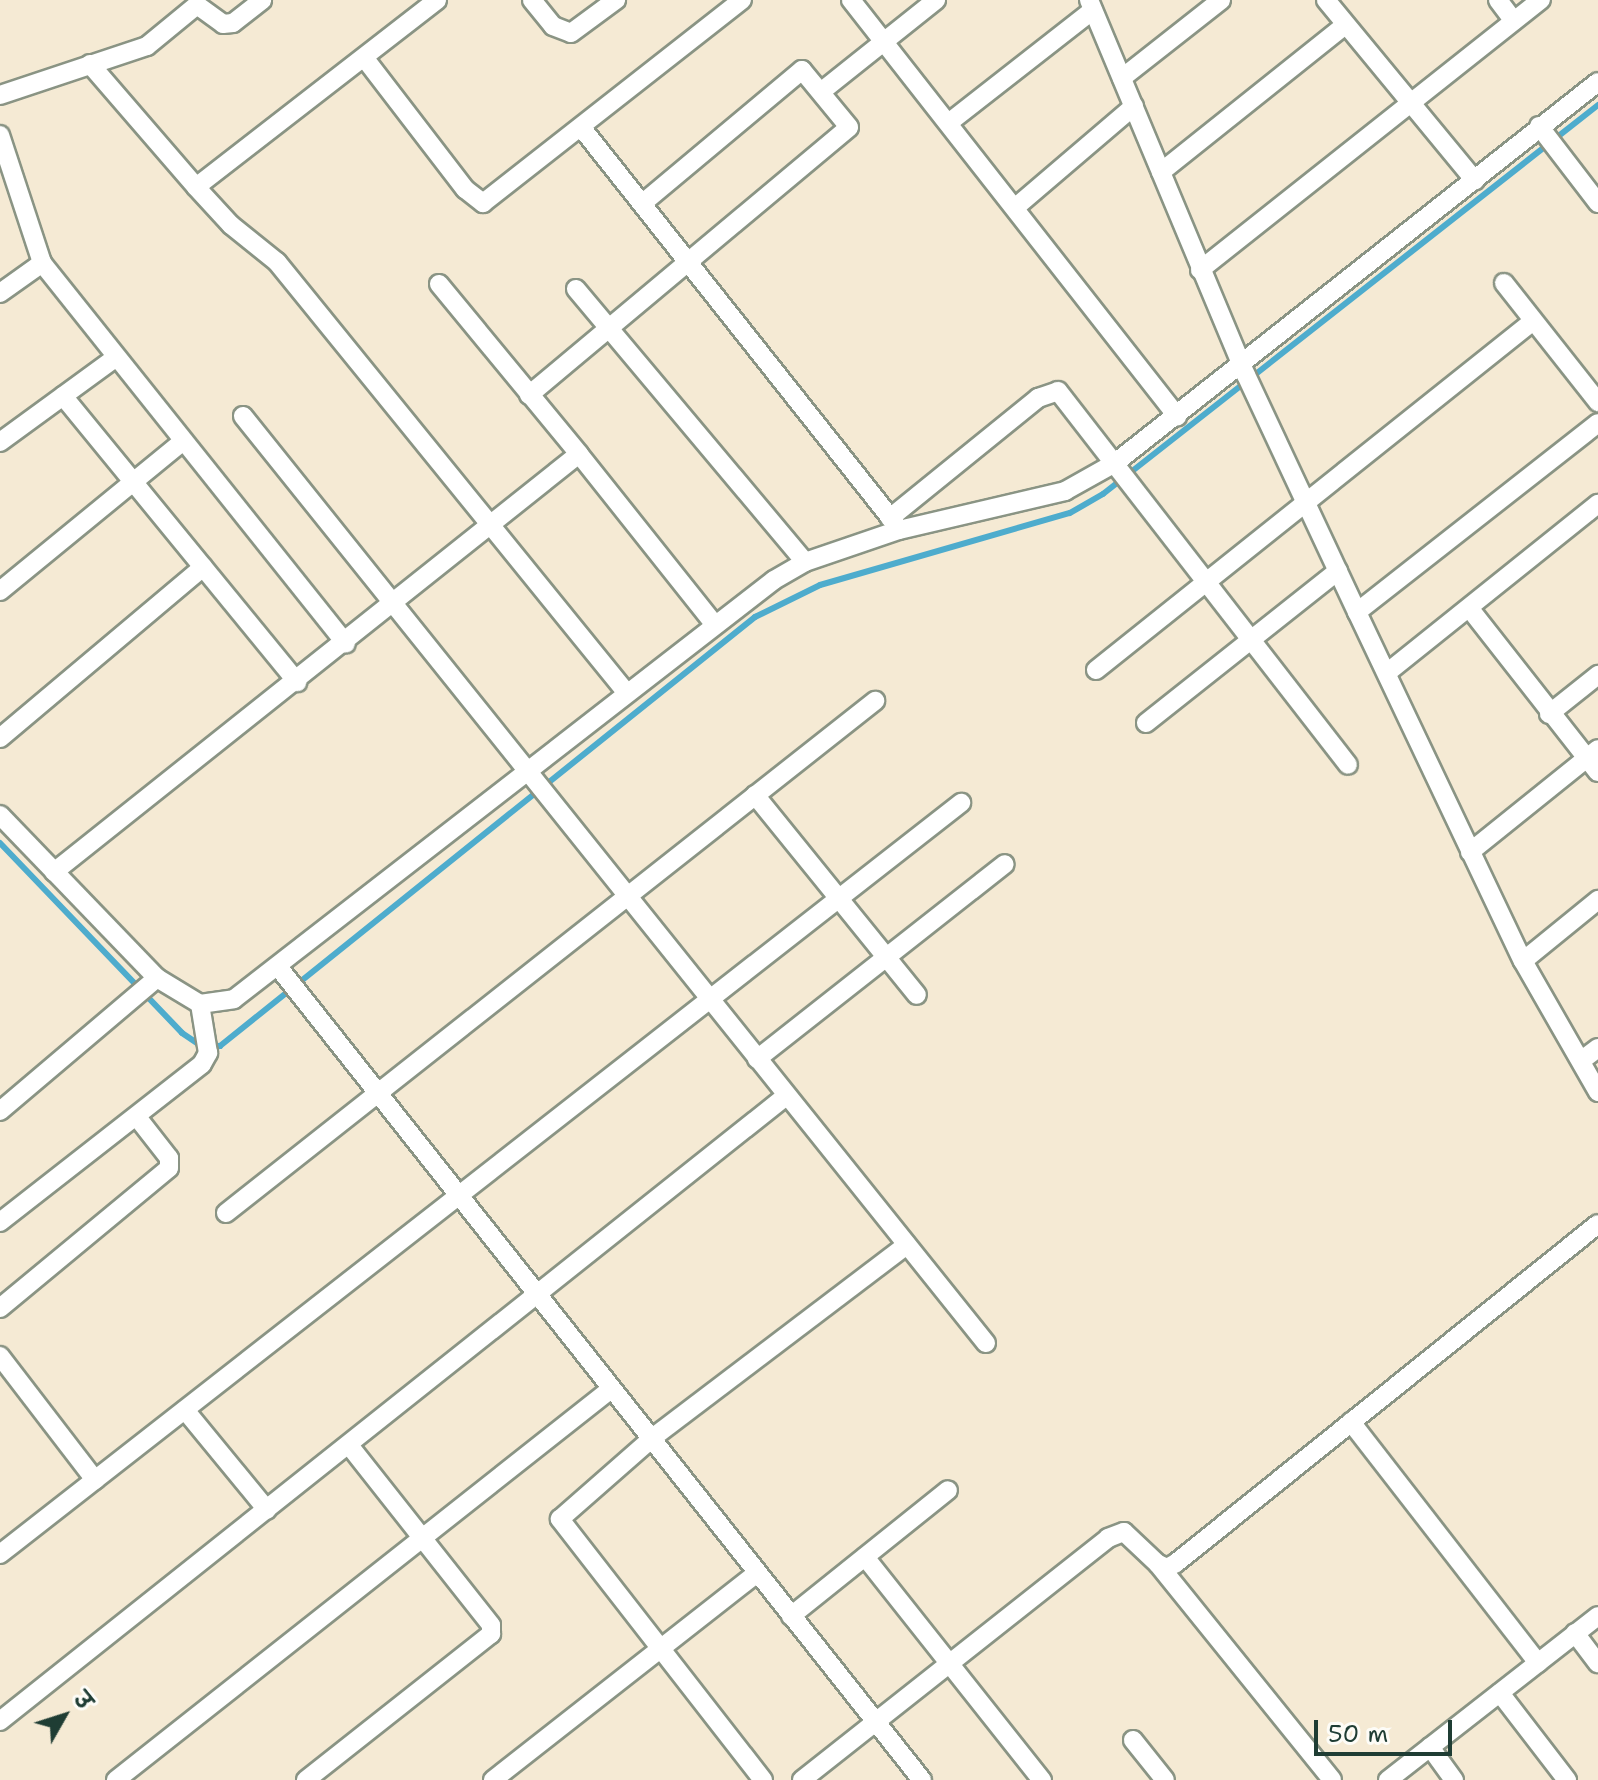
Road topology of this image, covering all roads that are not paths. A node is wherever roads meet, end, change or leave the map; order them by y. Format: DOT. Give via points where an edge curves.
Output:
graph roads {
  1 [pos="262,0"];
  2 [pos="437,0"];
  3 [pos="532,0"];
  4 [pos="616,0"];
  5 [pos="742,0"];
  6 [pos="851,0"];
  7 [pos="936,0"];
  8 [pos="1221,0"];
  9 [pos="1326,0"];
  10 [pos="1498,0"];
  11 [pos="1541,0"];
  12 [pos="200,4"];
  13 [pos="1091,5"];
  14 [pos="1514,21"];
  15 [pos="1345,25"];
  16 [pos="886,41"];
  17 [pos="366,60"];
  18 [pos="90,64"];
  19 [pos="1122,78"];
  20 [pos="1598,82"];
  21 [pos="822,91"];
  22 [pos="0,95"];
  23 [pos="1410,102"];
  24 [pos="1134,106"];
  25 [pos="951,121"];
  26 [pos="1539,126"];
  27 [pos="581,127"];
  28 [pos="0,135"];
  29 [pos="1161,172"];
  30 [pos="1475,181"];
  31 [pos="196,187"];
  32 [pos="644,202"];
  33 [pos="1598,203"];
  34 [pos="1017,206"];
  35 [pos="42,263"];
  36 [pos="690,263"];
  37 [pos="1200,270"];
  38 [pos="1504,283"];
  39 [pos="439,284"];
  40 [pos="576,289"];
  41 [pos="0,293"];
  42 [pos="1533,321"];
  43 [pos="611,330"];
  44 [pos="115,358"];
  45 [pos="1244,368"];
  46 [pos="529,395"];
  47 [pos="63,396"];
  48 [pos="1598,402"];
  49 [pos="243,416"];
  50 [pos="1177,416"];
  51 [pos="1598,423"];
  52 [pos="0,442"];
  53 [pos="182,442"];
  54 [pos="579,454"];
  55 [pos="1115,463"];
  56 [pos="130,484"];
  57 [pos="1305,499"];
  58 [pos="1598,504"];
  59 [pos="895,524"];
  60 [pos="489,527"];
  61 [pos="805,562"];
  62 [pos="203,567"];
  63 [pos="1338,571"];
  64 [pos="1209,580"];
  65 [pos="0,591"];
  66 [pos="395,602"];
  67 [pos="1470,609"];
  68 [pos="1357,612"];
  69 [pos="715,625"];
  70 [pos="1252,638"];
  71 [pos="346,644"];
  72 [pos="1096,670"];
  73 [pos="1388,672"];
  74 [pos="1598,675"];
  75 [pos="297,682"];
  76 [pos="626,692"];
  77 [pos="875,701"];
  78 [pos="1549,714"];
  79 [pos="1146,723"];
  80 [pos="0,738"];
  81 [pos="1594,760"];
  82 [pos="1348,765"];
  83 [pos="527,773"];
  84 [pos="755,795"];
  85 [pos="961,803"];
  86 [pos="0,815"];
  87 [pos="1470,852"];
  88 [pos="1005,864"];
  89 [pos="54,872"];
  90 [pos="627,897"];
  91 [pos="837,899"];
  92 [pos="1598,900"];
  93 [pos="886,957"];
  94 [pos="1523,961"];
  95 [pos="279,968"];
  96 [pos="157,978"];
  97 [pos="917,995"];
  98 [pos="708,999"];
  99 [pos="200,1004"];
  100 [pos="1598,1048"];
  101 [pos="757,1059"];
  102 [pos="1582,1060"];
  103 [pos="1598,1092"];
  104 [pos="378,1094"];
  105 [pos="786,1096"];
  106 [pos="0,1111"];
  107 [pos="137,1117"];
  108 [pos="459,1197"];
  109 [pos="226,1213"];
  110 [pos="0,1222"];
  111 [pos="1598,1224"];
  112 [pos="907,1245"];
  113 [pos="537,1296"];
  114 [pos="0,1308"];
  115 [pos="986,1343"];
  116 [pos="0,1356"];
  117 [pos="611,1389"];
  118 [pos="185,1410"];
  119 [pos="1351,1422"];
  120 [pos="651,1439"];
  121 [pos="349,1445"];
  122 [pos="95,1480"];
  123 [pos="948,1490"];
  124 [pos="267,1510"];
  125 [pos="422,1538"];
  126 [pos="0,1554"];
  127 [pos="865,1557"];
  128 [pos="1158,1564"];
  129 [pos="757,1573"];
  130 [pos="791,1616"];
  131 [pos="1598,1616"];
  132 [pos="1575,1633"];
  133 [pos="659,1650"];
  134 [pos="1538,1663"];
  135 [pos="1598,1663"];
  136 [pos="952,1665"];
  137 [pos="1500,1693"];
  138 [pos="0,1721"];
  139 [pos="877,1724"];
  140 [pos="1133,1740"];
  141 [pos="1430,1747"];
  142 [pos="116,1780"];
  143 [pos="306,1780"];
  144 [pos="493,1780"];
  145 [pos="763,1780"];
  146 [pos="802,1780"];
  147 [pos="922,1780"];
  148 [pos="1042,1780"];
  149 [pos="1165,1780"];
  150 [pos="1332,1780"];
  151 [pos="1388,1780"];
  152 [pos="1454,1780"];
  153 [pos="1567,1780"];
  1 -- 12 [label="street" via="233,23 223,24"];
  2 -- 17 [label="street"];
  3 -- 4 [label="street" via="553,26 571,33"];
  5 -- 27 [label="street"];
  6 -- 16 [label="street"];
  7 -- 16 [label="street"];
  8 -- 19 [label="street"];
  9 -- 15 [label="street"];
  10 -- 14 [label="street"];
  11 -- 14 [label="street"];
  12 -- 18 [label="street" via="147,46"];
  13 -- 19 [label="street"];
  13 -- 25 [label="street"];
  14 -- 23 [label="street"];
  15 -- 23 [label="street"];
  15 -- 29 [label="street"];
  16 -- 21 [label="street"];
  16 -- 25 [label="street"];
  17 -- 27 [label="street" via="465,189 483,203"];
  17 -- 31 [label="street"];
  18 -- 22 [label="street"];
  18 -- 31 [label="street"];
  19 -- 24 [label="street"];
  20 -- 26 [label="street"];
  21 -- 32 [label="street" via="808,72 799,72"];
  21 -- 36 [label="street" via="849,127 848,133"];
  23 -- 30 [label="street"];
  23 -- 37 [label="street"];
  24 -- 29 [label="street"];
  24 -- 34 [label="street"];
  25 -- 34 [label="street"];
  26 -- 30 [label="street"];
  26 -- 33 [label="street"];
  27 -- 32 [label="street"];
  28 -- 35 [label="street"];
  29 -- 37 [label="street"];
  30 -- 45 [label="street"];
  31 -- 60 [label="street" via="231,225 277,262"];
  32 -- 36 [label="street"];
  34 -- 50 [label="street"];
  35 -- 41 [label="street"];
  35 -- 44 [label="street"];
  36 -- 43 [label="street"];
  36 -- 59 [label="street"];
  37 -- 45 [label="street"];
  38 -- 42 [label="street"];
  39 -- 46 [label="street"];
  40 -- 43 [label="street"];
  42 -- 48 [label="street"];
  42 -- 57 [label="street"];
  43 -- 46 [label="street"];
  43 -- 61 [label="street"];
  44 -- 47 [label="street"];
  44 -- 53 [label="street"];
  45 -- 50 [label="street"];
  45 -- 57 [label="street"];
  46 -- 54 [label="street"];
  47 -- 52 [label="street"];
  47 -- 56 [label="street"];
  49 -- 66 [label="street"];
  50 -- 55 [label="street"];
  51 -- 68 [label="street"];
  53 -- 56 [label="street"];
  53 -- 71 [label="street"];
  54 -- 60 [label="street"];
  54 -- 69 [label="street"];
  55 -- 59 [label="street" via="1065,491"];
  55 -- 59 [label="street" via="1064,395 1049,390"];
  55 -- 64 [label="street"];
  56 -- 62 [label="street"];
  56 -- 65 [label="street"];
  57 -- 63 [label="street"];
  57 -- 64 [label="street"];
  58 -- 67 [label="street"];
  59 -- 61 [label="street"];
  60 -- 66 [label="street"];
  60 -- 76 [label="street"];
  61 -- 69 [label="street"];
  62 -- 75 [label="street"];
  62 -- 80 [label="street"];
  63 -- 68 [label="street"];
  63 -- 70 [label="street"];
  64 -- 70 [label="street"];
  64 -- 72 [label="street"];
  66 -- 71 [label="street"];
  66 -- 83 [label="street"];
  67 -- 73 [label="street"];
  67 -- 78 [label="street"];
  68 -- 73 [label="street"];
  69 -- 76 [label="street"];
  70 -- 79 [label="street"];
  70 -- 82 [label="street"];
  71 -- 75 [label="street"];
  73 -- 87 [label="street"];
  74 -- 78 [label="street"];
  75 -- 89 [label="street"];
  76 -- 83 [label="street"];
  77 -- 84 [label="street"];
  78 -- 81 [label="street"];
  81 -- 87 [label="street"];
  83 -- 90 [label="street"];
  83 -- 95 [label="street"];
  84 -- 90 [label="street"];
  84 -- 91 [label="street"];
  85 -- 91 [label="street"];
  86 -- 89 [label="street"];
  87 -- 94 [label="street"];
  88 -- 93 [label="street"];
  89 -- 96 [label="street"];
  90 -- 98 [label="street"];
  90 -- 104 [label="street"];
  91 -- 93 [label="street"];
  91 -- 98 [label="street"];
  92 -- 94 [label="street"];
  93 -- 97 [label="street"];
  93 -- 101 [label="street"];
  94 -- 102 [label="street"];
  95 -- 99 [label="street" via="234,999"];
  95 -- 104 [label="street"];
  96 -- 99 [label="street"];
  96 -- 106 [label="street"];
  98 -- 101 [label="street"];
  98 -- 108 [label="street"];
  99 -- 107 [label="street" via="208,1053 202,1064"];
  100 -- 102 [label="street"];
  101 -- 105 [label="street"];
  102 -- 103 [label="street"];
  104 -- 108 [label="street"];
  104 -- 109 [label="street"];
  105 -- 112 [label="street"];
  105 -- 113 [label="street"];
  107 -- 110 [label="street"];
  107 -- 114 [label="street" via="169,1158 169,1168"];
  108 -- 113 [label="street"];
  108 -- 118 [label="street"];
  111 -- 119 [label="street"];
  112 -- 115 [label="street"];
  112 -- 120 [label="street"];
  113 -- 117 [label="street"];
  113 -- 121 [label="street"];
  116 -- 122 [label="street"];
  117 -- 120 [label="street"];
  117 -- 125 [label="street"];
  118 -- 122 [label="street"];
  118 -- 124 [label="street"];
  119 -- 128 [label="street" via="1176,1563 1167,1568"];
  119 -- 134 [label="street"];
  120 -- 129 [label="street"];
  120 -- 133 [label="street" via="560,1519"];
  121 -- 124 [label="street"];
  121 -- 125 [label="street"];
  122 -- 126 [label="street"];
  123 -- 127 [label="street"];
  124 -- 138 [label="street"];
  125 -- 142 [label="street"];
  125 -- 143 [label="street" via="491,1625 491,1634"];
  127 -- 130 [label="street"];
  127 -- 136 [label="street"];
  128 -- 136 [label="street" via="1124,1532 1115,1534"];
  128 -- 150 [label="street"];
  129 -- 130 [label="street"];
  129 -- 133 [label="street"];
  130 -- 139 [label="street"];
  131 -- 132 [label="street"];
  132 -- 134 [label="street"];
  132 -- 135 [label="street"];
  133 -- 144 [label="street"];
  133 -- 145 [label="street"];
  134 -- 137 [label="street"];
  136 -- 139 [label="street"];
  136 -- 148 [label="street"];
  137 -- 141 [label="street"];
  137 -- 153 [label="street"];
  139 -- 146 [label="street"];
  139 -- 147 [label="street"];
  140 -- 149 [label="street"];
  141 -- 151 [label="street"];
  141 -- 152 [label="street"];
}
